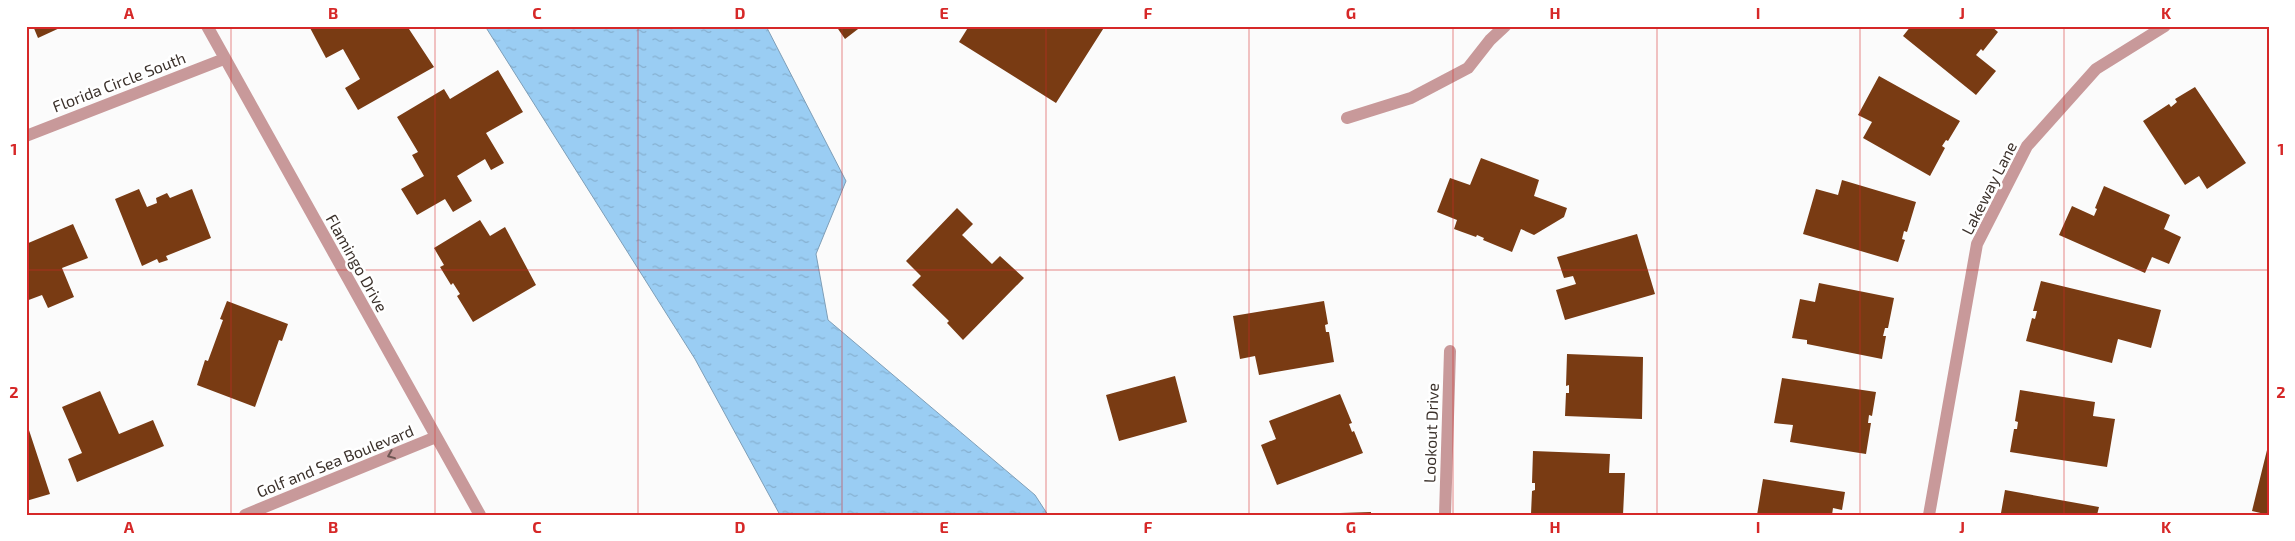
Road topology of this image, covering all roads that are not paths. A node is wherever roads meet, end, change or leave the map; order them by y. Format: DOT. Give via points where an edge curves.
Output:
graph roads {
  1 [pos="207,26"];
  2 [pos="1506,26"];
  3 [pos="2166,26"];
  4 [pos="224,59"];
  5 [pos="1347,118"];
  6 [pos="26,136"];
  7 [pos="1450,352"];
  8 [pos="436,437"];
  9 [pos="475,513"];
  10 [pos="245,515"];
  11 [pos="1445,515"];
  12 [pos="1930,515"];
  1 -- 4 [label="street, Flamingo Drive"];
  2 -- 5 [label="street" via="1468,68 1411,98"];
  3 -- 12 [label="street, Lakeway Lane" via="2096,69 2027,146 1977,244"];
  4 -- 6 [label="street, Florida Circle South"];
  4 -- 8 [label="street, Flamingo Drive"];
  7 -- 11 [label="street, Lookout Drive"];
  8 -- 9 [label="street, Flamingo Drive"];
  8 -- 10 [label="street, Golf and Sea Boulevard, one-way"];
}
